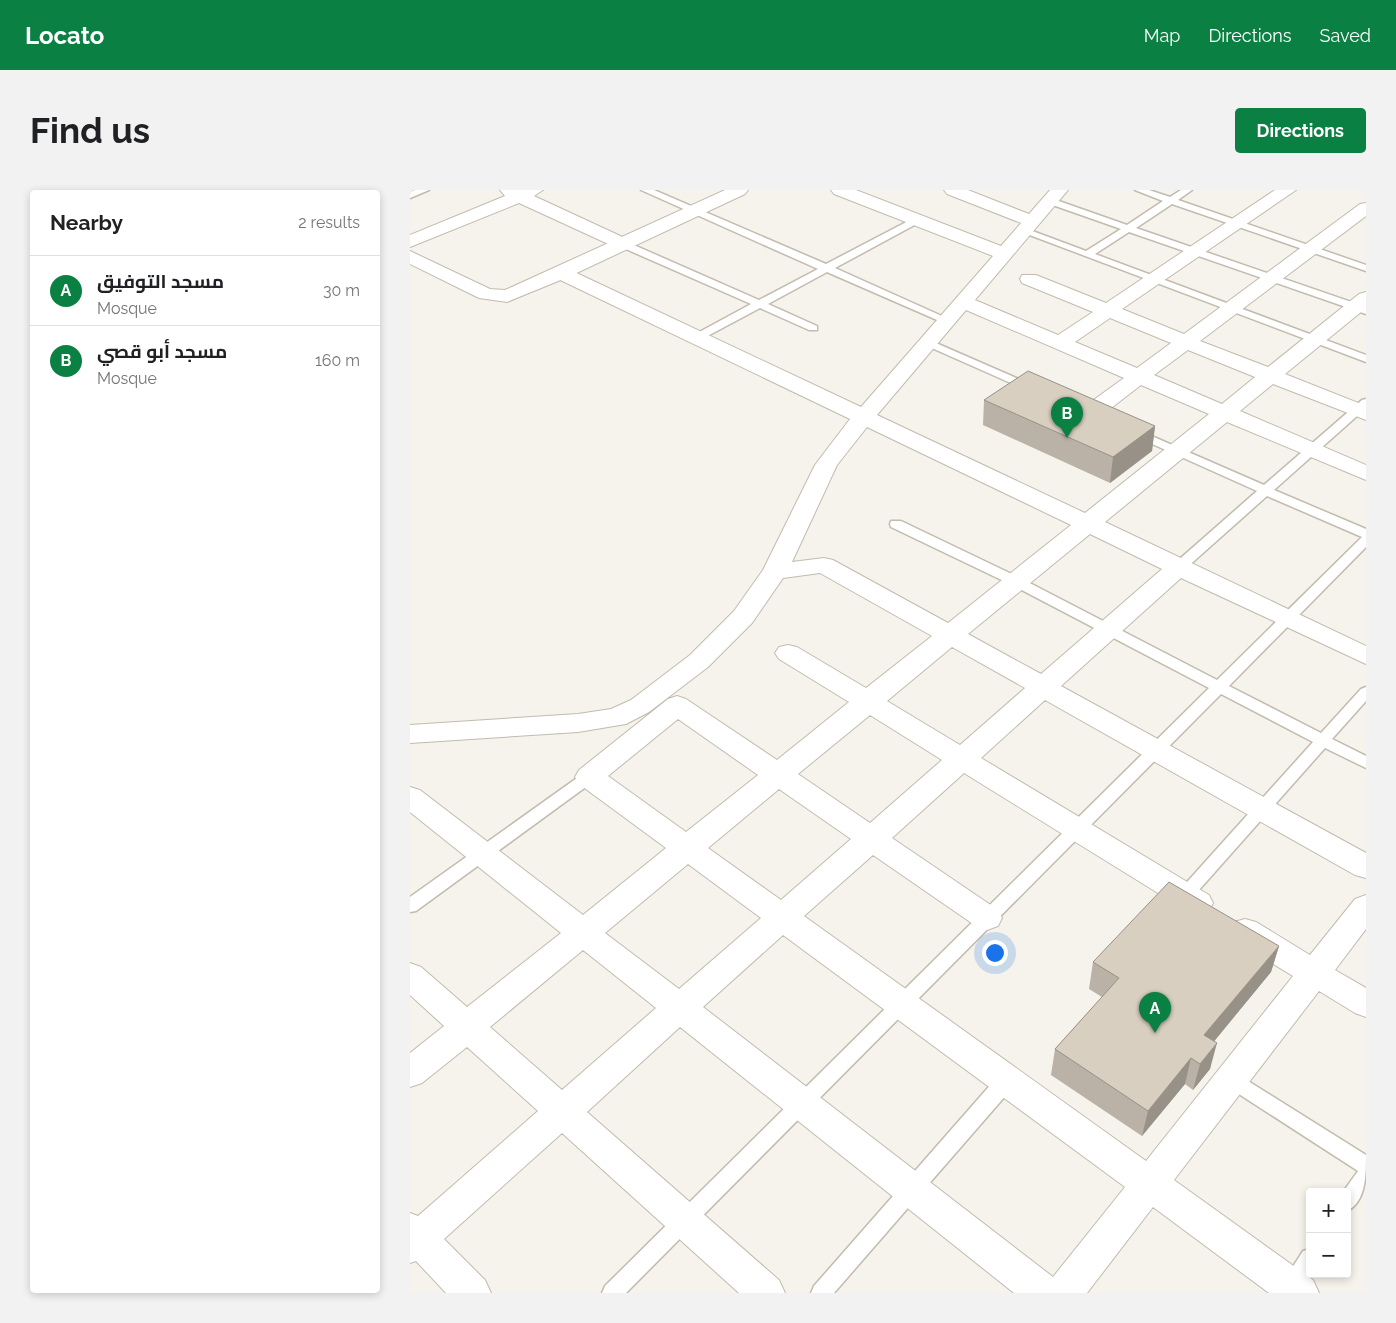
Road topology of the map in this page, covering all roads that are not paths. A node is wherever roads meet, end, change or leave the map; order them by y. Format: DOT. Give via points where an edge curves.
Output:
graph roads {
  1 [pos="424,190"];
  2 [pos="646,190"];
  3 [pos="739,190"];
  4 [pos="840,190"];
  5 [pos="953,190"];
  6 [pos="1140,190"];
  7 [pos="1187,190"];
  8 [pos="1288,190"];
  9 [pos="520,192"];
  10 [pos="1055,195"];
  11 [pos="410,196"];
  12 [pos="1171,200"];
  13 [pos="1366,208"];
  14 [pos="694,211"];
  15 [pos="917,220"];
  16 [pos="1238,223"];
  17 [pos="1028,226"];
  18 [pos="1129,229"];
  19 [pos="410,242"];
  20 [pos="623,244"];
  21 [pos="1311,249"];
  22 [pos="1194,253"];
  23 [pos="1005,254"];
  24 [pos="1087,255"];
  25 [pos="410,257"];
  26 [pos="827,268"];
  27 [pos="1366,268"];
  28 [pos="561,273"];
  29 [pos="1272,278"];
  30 [pos="1029,279"];
  31 [pos="1153,280"];
  32 [pos="964,302"];
  33 [pos="759,304"];
  34 [pos="1362,306"];
  35 [pos="1231,309"];
  36 [pos="1107,311"];
  37 [pos="948,321"];
  38 [pos="813,328"];
  39 [pos="696,338"];
  40 [pos="1315,340"];
  41 [pos="1060,342"];
  42 [pos="1186,342"];
  43 [pos="929,343"];
  44 [pos="1366,359"];
  45 [pos="1140,376"];
  46 [pos="1271,376"];
  47 [pos="1043,394"];
  48 [pos="1363,408"];
  49 [pos="1225,413"];
  50 [pos="1092,415"];
  51 [pos="864,418"];
  52 [pos="1124,429"];
  53 [pos="1311,450"];
  54 [pos="1177,452"];
  55 [pos="1366,473"];
  56 [pos="1265,490"];
  57 [pos="896,524"];
  58 [pos="1088,524"];
  59 [pos="1366,534"];
  60 [pos="1366,540"];
  61 [pos="1179,567"];
  62 [pos="775,571"];
  63 [pos="1017,582"];
  64 [pos="1287,618"];
  65 [pos="1109,629"];
  66 [pos="950,636"];
  67 [pos="788,653"];
  68 [pos="1366,656"];
  69 [pos="1219,686"];
  70 [pos="1043,687"];
  71 [pos="1366,692"];
  72 [pos="868,702"];
  73 [pos="410,734"];
  74 [pos="1323,740"];
  75 [pos="1156,750"];
  76 [pos="962,759"];
  77 [pos="1366,763"];
  78 [pos="778,775"];
  79 [pos="589,777"];
  80 [pos="410,797"];
  81 [pos="1262,809"];
  82 [pos="1077,828"];
  83 [pos="871,839"];
  84 [pos="688,848"];
  85 [pos="482,854"];
  86 [pos="1366,867"];
  87 [pos="1185,895"];
  88 [pos="410,906"];
  89 [pos="1366,907"];
  90 [pos="783,917"];
  91 [pos="987,918"];
  92 [pos="583,933"];
  93 [pos="1314,973"];
  94 [pos="410,976"];
  95 [pos="902,1004"];
  96 [pos="1366,1004"];
  97 [pos="679,1008"];
  98 [pos="468,1027"];
  99 [pos="410,1074"];
  100 [pos="1232,1079"];
  101 [pos="1007,1080"];
  102 [pos="801,1104"];
  103 [pos="562,1112"];
  104 [pos="1366,1166"];
  105 [pos="1366,1175"];
  106 [pos="1150,1184"];
  107 [pos="910,1190"];
  108 [pos="1351,1196"];
  109 [pos="685,1220"];
  110 [pos="413,1239"];
  111 [pos="1306,1265"];
  112 [pos="1292,1291"];
  113 [pos="472,1293"];
  114 [pos="612,1293"];
  115 [pos="766,1293"];
  116 [pos="821,1293"];
  117 [pos="1043,1293"];
  118 [pos="1064,1293"];
  1 -- 11 [label="lane"];
  2 -- 14 [label="lane"];
  3 -- 14 [label="street"];
  4 -- 15 [label="street"];
  5 -- 17 [label="street"];
  6 -- 12 [label="lane"];
  7 -- 12 [label="lane"];
  8 -- 16 [label="street"];
  9 -- 19 [label="street"];
  9 -- 20 [label="street"];
  10 -- 17 [label="street"];
  10 -- 18 [label="lane"];
  12 -- 16 [label="lane"];
  12 -- 18 [label="lane"];
  13 -- 21 [label="street"];
  14 -- 20 [label="street"];
  14 -- 26 [label="lane"];
  15 -- 23 [label="street"];
  15 -- 26 [label="lane"];
  16 -- 21 [label="lane"];
  16 -- 22 [label="street"];
  17 -- 23 [label="street"];
  17 -- 24 [label="lane"];
  18 -- 22 [label="lane"];
  18 -- 24 [label="lane"];
  20 -- 28 [label="street"];
  20 -- 33 [label="lane"];
  21 -- 27 [label="lane"];
  21 -- 29 [label="street"];
  22 -- 29 [label="lane"];
  22 -- 31 [label="street"];
  23 -- 32 [label="street"];
  24 -- 31 [label="lane"];
  25 -- 28 [label="street" via="486,294 507,296"];
  26 -- 33 [label="lane"];
  26 -- 37 [label="lane"];
  28 -- 39 [label="street"];
  29 -- 34 [label="lane"];
  29 -- 35 [label="street"];
  30 -- 36 [label="street"];
  31 -- 35 [label="lane"];
  31 -- 36 [label="street"];
  32 -- 37 [label="street"];
  32 -- 41 [label="street"];
  33 -- 38 [label="lane"];
  33 -- 39 [label="lane"];
  34 -- 40 [label="street"];
  35 -- 40 [label="lane"];
  35 -- 42 [label="street"];
  36 -- 41 [label="street"];
  36 -- 42 [label="street"];
  37 -- 43 [label="street"];
  39 -- 51 [label="street"];
  40 -- 44 [label="lane"];
  40 -- 46 [label="street"];
  41 -- 45 [label="street"];
  42 -- 45 [label="street"];
  42 -- 46 [label="street"];
  43 -- 47 [label="lane"];
  43 -- 51 [label="street"];
  45 -- 49 [label="street"];
  45 -- 50 [label="street"];
  46 -- 48 [label="street"];
  46 -- 49 [label="street"];
  48 -- 53 [label="lane"];
  49 -- 53 [label="street"];
  49 -- 54 [label="street"];
  51 -- 58 [label="street"];
  51 -- 62 [label="street" via="826,465"];
  52 -- 54 [label="lane"];
  53 -- 55 [label="street"];
  53 -- 56 [label="lane"];
  54 -- 56 [label="lane"];
  54 -- 58 [label="street"];
  56 -- 59 [label="lane"];
  56 -- 61 [label="lane"];
  57 -- 63 [label="lane"];
  58 -- 61 [label="street"];
  58 -- 63 [label="street"];
  60 -- 64 [label="lane"];
  61 -- 64 [label="street"];
  61 -- 65 [label="street"];
  62 -- 66 [label="street" via="824,565"];
  62 -- 73 [label="street" via="743,617 699,661 640,706 616,717 578,723"];
  63 -- 65 [label="lane"];
  63 -- 66 [label="street"];
  64 -- 68 [label="street"];
  64 -- 69 [label="lane"];
  65 -- 69 [label="lane"];
  65 -- 70 [label="street"];
  66 -- 70 [label="street"];
  66 -- 72 [label="street"];
  67 -- 72 [label="street"];
  69 -- 74 [label="lane"];
  69 -- 75 [label="lane"];
  70 -- 75 [label="street"];
  70 -- 76 [label="street"];
  71 -- 74 [label="lane"];
  72 -- 76 [label="street"];
  72 -- 78 [label="street"];
  74 -- 77 [label="lane"];
  74 -- 81 [label="lane"];
  75 -- 81 [label="street"];
  75 -- 82 [label="lane"];
  76 -- 82 [label="street"];
  76 -- 83 [label="street"];
  78 -- 79 [label="street" via="677,705"];
  78 -- 83 [label="street"];
  78 -- 84 [label="street"];
  79 -- 84 [label="street"];
  79 -- 85 [label="lane"];
  80 -- 85 [label="street"];
  81 -- 86 [label="street"];
  81 -- 87 [label="lane"];
  82 -- 87 [label="street"];
  82 -- 91 [label="lane"];
  83 -- 90 [label="street"];
  83 -- 91 [label="street"];
  84 -- 90 [label="street"];
  84 -- 92 [label="street"];
  85 -- 88 [label="lane"];
  85 -- 92 [label="street"];
  87 -- 93 [label="street"];
  89 -- 93 [label="street"];
  90 -- 95 [label="street"];
  90 -- 97 [label="street"];
  91 -- 95 [label="lane"];
  92 -- 97 [label="street"];
  92 -- 98 [label="street"];
  93 -- 96 [label="street"];
  93 -- 100 [label="street"];
  94 -- 98 [label="street"];
  95 -- 101 [label="street"];
  95 -- 102 [label="lane"];
  97 -- 102 [label="street"];
  97 -- 103 [label="street"];
  98 -- 99 [label="street"];
  98 -- 103 [label="street"];
  100 -- 104 [label="lane"];
  100 -- 106 [label="street"];
  101 -- 106 [label="street"];
  101 -- 107 [label="lane"];
  102 -- 107 [label="street"];
  102 -- 109 [label="lane"];
  103 -- 109 [label="street"];
  103 -- 110 [label="street"];
  105 -- 108 [label="lane"];
  106 -- 112 [label="street"];
  106 -- 118 [label="street"];
  107 -- 116 [label="lane"];
  107 -- 117 [label="street"];
  109 -- 114 [label="lane"];
  109 -- 115 [label="street"];
  110 -- 113 [label="street"];
  111 -- 112 [label="lane"];
}
